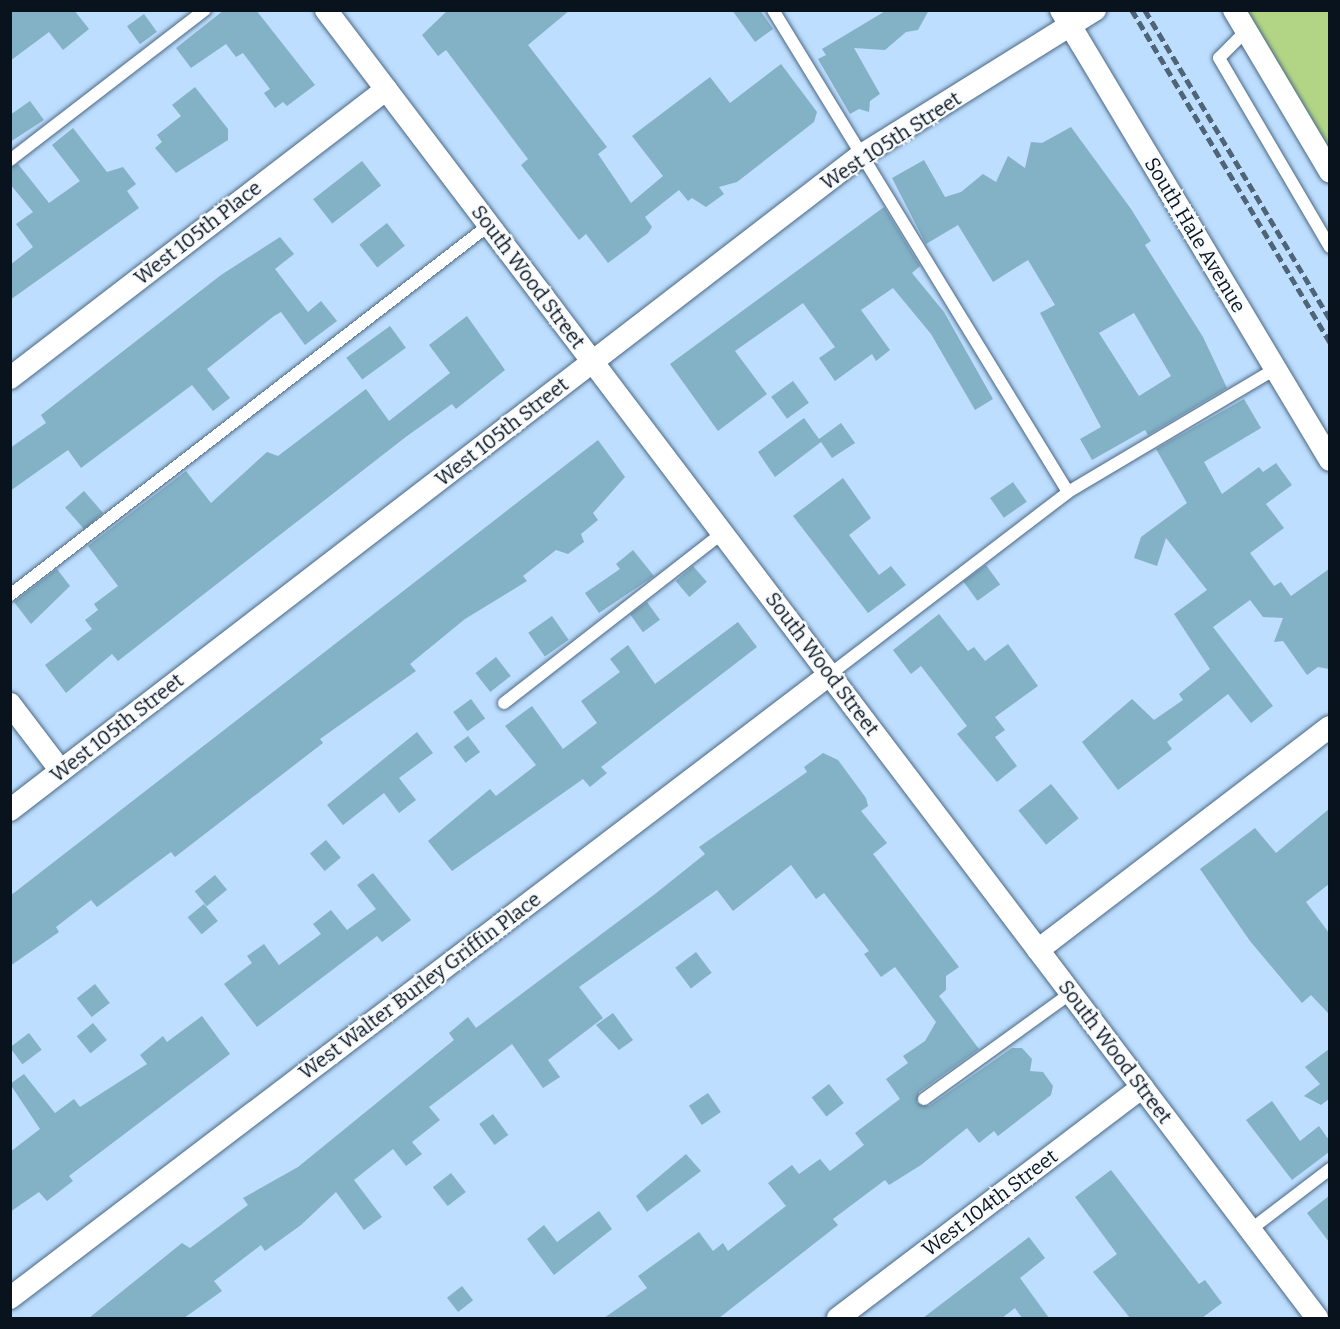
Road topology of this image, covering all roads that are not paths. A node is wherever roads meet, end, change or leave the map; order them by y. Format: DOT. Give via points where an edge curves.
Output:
graph roads {
  1 [pos="205,10"];
  2 [pos="326,10"];
  3 [pos="773,10"];
  4 [pos="1095,10"];
  5 [pos="1234,10"];
  6 [pos="1066,19"];
  7 [pos="1246,31"];
  8 [pos="386,89"];
  9 [pos="860,156"];
  10 [pos="10,160"];
  11 [pos="1329,172"];
  12 [pos="489,225"];
  13 [pos="1329,247"];
  14 [pos="593,362"];
  15 [pos="1275,369"];
  16 [pos="10,378"];
  17 [pos="1329,460"];
  18 [pos="1068,492"];
  19 [pos="722,533"];
  20 [pos="10,595"];
  21 [pos="829,675"];
  22 [pos="504,703"];
  23 [pos="10,704"];
  24 [pos="1329,727"];
  25 [pos="61,771"];
  26 [pos="10,810"];
  27 [pos="1038,950"];
  28 [pos="1071,993"];
  29 [pos="1142,1088"];
  30 [pos="924,1099"];
  31 [pos="1329,1169"];
  32 [pos="1250,1230"];
  33 [pos="10,1298"];
  34 [pos="838,1318"];
  35 [pos="1317,1318"];
  1 -- 10 [label="lane"];
  2 -- 8 [label="street, South Wood Street"];
  3 -- 9 [label="lane"];
  4 -- 6 [label="street, West 105th Street"];
  5 -- 7 [label="street"];
  6 -- 9 [label="street, West 105th Street"];
  6 -- 15 [label="street, South Hale Avenue"];
  7 -- 11 [label="street"];
  7 -- 13 [label="lane" via="1219,58"];
  8 -- 12 [label="street, South Wood Street"];
  8 -- 16 [label="street, West 105th Place"];
  9 -- 14 [label="street, West 105th Street"];
  9 -- 18 [label="lane"];
  12 -- 14 [label="street, South Wood Street"];
  12 -- 20 [label="lane"];
  14 -- 19 [label="street, South Wood Street"];
  14 -- 25 [label="street, West 105th Street"];
  15 -- 17 [label="street, South Hale Avenue"];
  15 -- 18 [label="lane"];
  18 -- 21 [label="lane"];
  19 -- 21 [label="street, South Wood Street"];
  19 -- 22 [label="lane"];
  21 -- 27 [label="street, South Wood Street"];
  21 -- 33 [label="street, West Walter Burley Griffin Place"];
  23 -- 25 [label="street"];
  24 -- 27 [label="street"];
  25 -- 26 [label="street, West 105th Street"];
  27 -- 28 [label="street, South Wood Street"];
  28 -- 29 [label="street, South Wood Street"];
  28 -- 30 [label="lane"];
  29 -- 32 [label="street, South Wood Street"];
  29 -- 34 [label="street, West 104th Street"];
  31 -- 32 [label="lane"];
  32 -- 35 [label="street, South Wood Street"];
}
